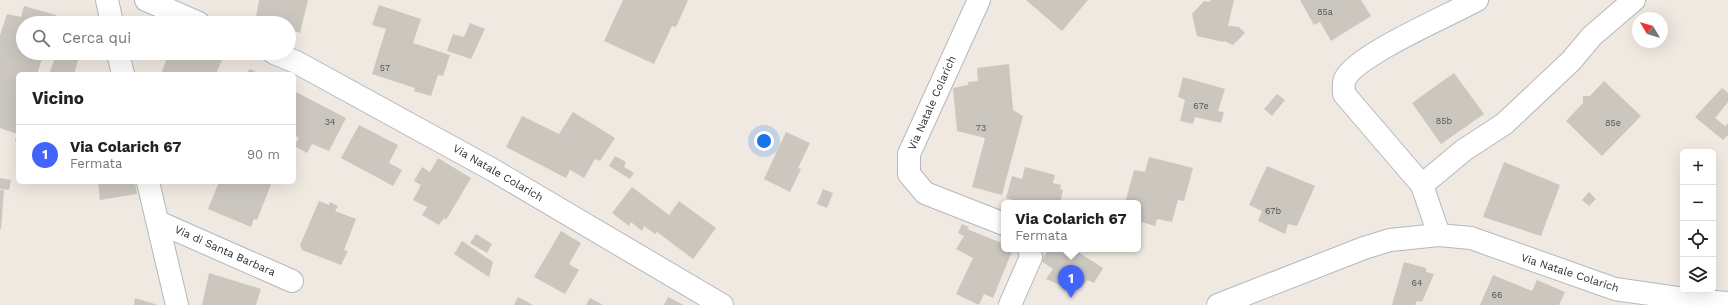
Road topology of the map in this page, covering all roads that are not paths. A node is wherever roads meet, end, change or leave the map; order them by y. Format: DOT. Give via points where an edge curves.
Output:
graph roads {
  1 [pos="107,0"];
  2 [pos="146,0"];
  3 [pos="979,0"];
  4 [pos="1476,0"];
  5 [pos="1634,0"];
  6 [pos="110,16"];
  7 [pos="183,16"];
  8 [pos="120,60"];
  9 [pos="291,60"];
  10 [pos="123,72"];
  11 [pos="148,184"];
  12 [pos="1422,185"];
  13 [pos="158,222"];
  14 [pos="1001,223"];
  15 [pos="1439,235"];
  16 [pos="1030,252"];
  17 [pos="292,281"];
  18 [pos="718,304"];
  19 [pos="1728,304"];
  20 [pos="177,305"];
  21 [pos="1010,305"];
  22 [pos="1218,305"];
  1 -- 6 [label="street"];
  2 -- 7 [label="street"];
  3 -- 14 [label="street, Via Natale Colarich" via="909,154 909,174 926,193"];
  4 -- 12 [label="street" via="1393,42 1355,66 1344,79 1344,94"];
  5 -- 12 [label="street" via="1592,36 1571,61 1504,124 1464,150"];
  8 -- 10 [label="street"];
  9 -- 18 [label="street, Via Natale Colarich" via="447,144"];
  11 -- 13 [label="street, Via di Santa Barbara"];
  12 -- 15 [label="street"];
  13 -- 17 [label="street, Via di Santa Barbara"];
  13 -- 20 [label="street, Via di Santa Barbara"];
  15 -- 19 [label="street, Via Natale Colarich" via="1471,238 1615,289"];
  15 -- 22 [label="street, Via Natale Colarich" via="1390,240 1364,248"];
  16 -- 21 [label="street" via="1031,257"];
}
